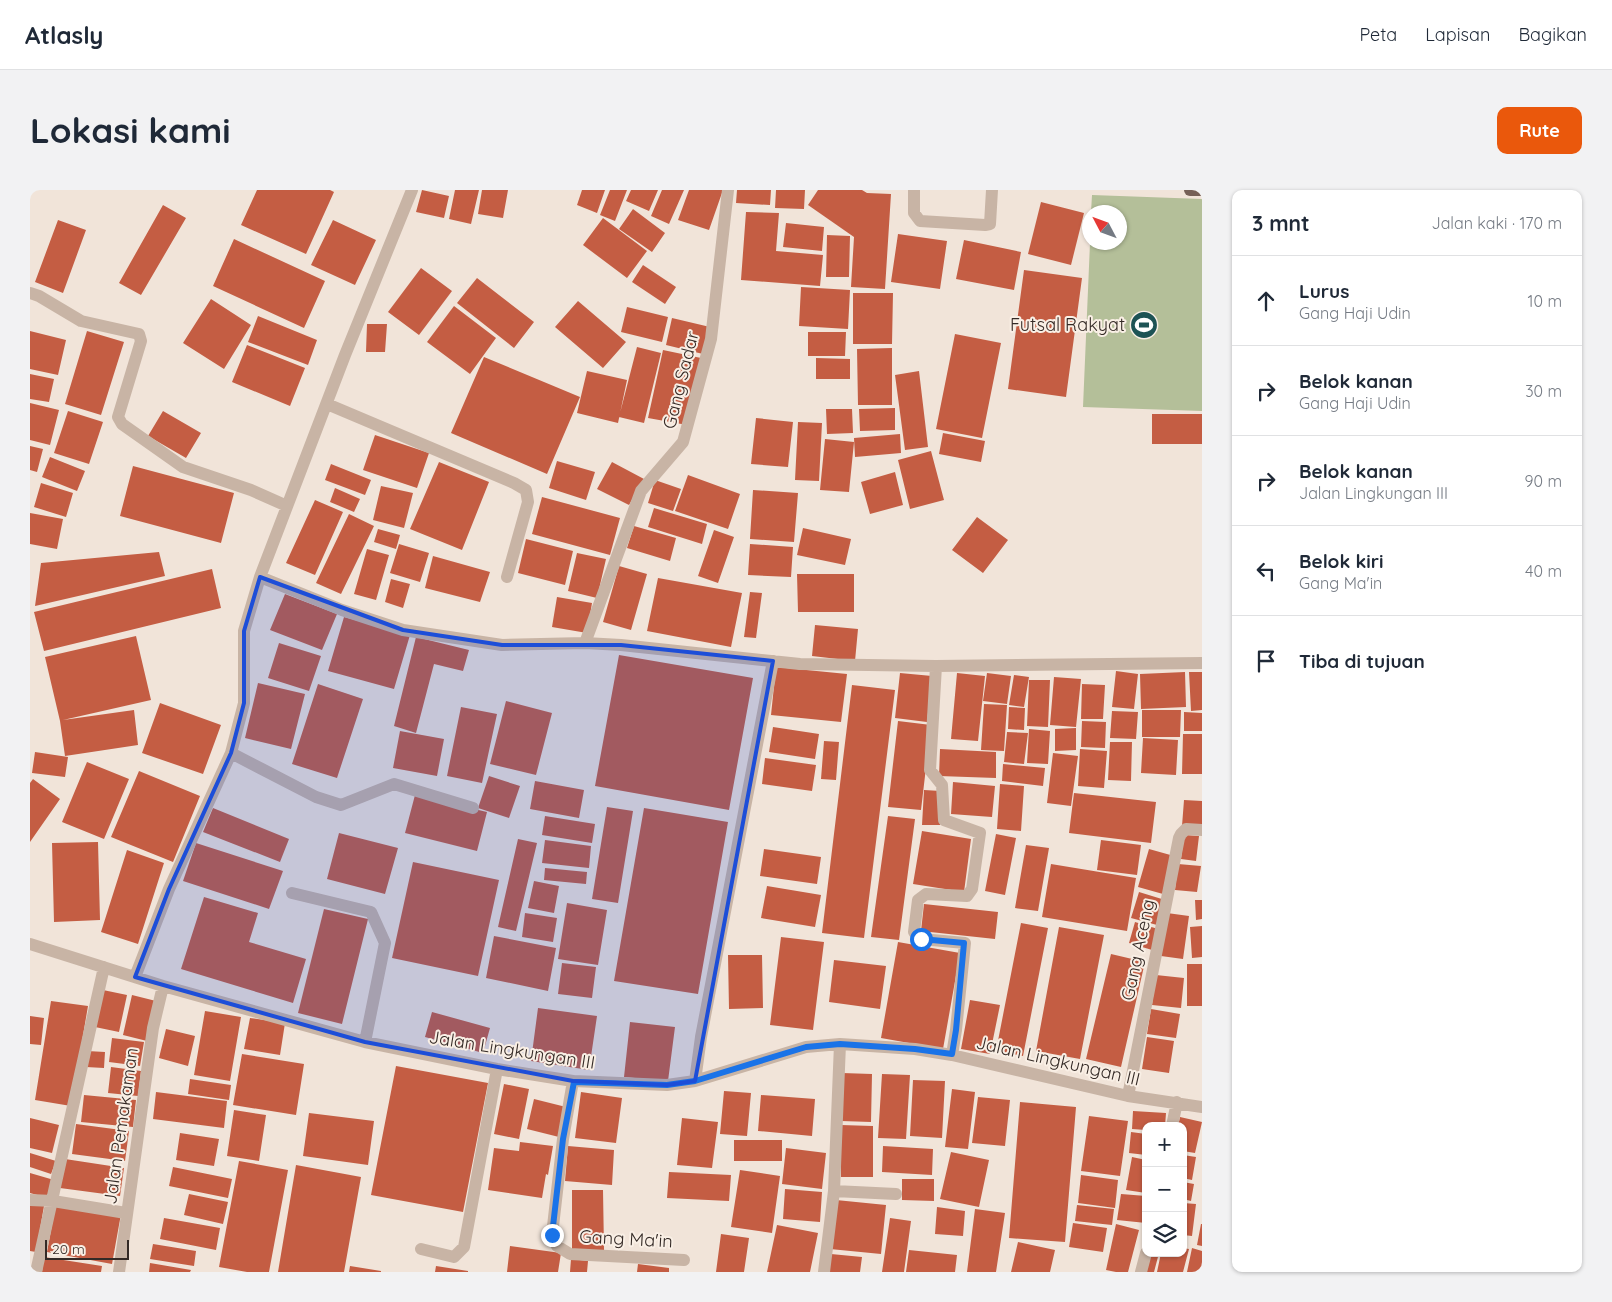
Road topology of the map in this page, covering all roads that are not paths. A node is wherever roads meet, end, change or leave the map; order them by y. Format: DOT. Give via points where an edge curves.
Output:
graph roads {
  1 [pos="412,190"];
  2 [pos="728,190"];
  3 [pos="914,190"];
  4 [pos="992,190"];
  5 [pos="1190,190"];
  6 [pos="1202,190"];
  7 [pos="30,294"];
  8 [pos="327,404"];
  9 [pos="287,506"];
  10 [pos="260,577"];
  11 [pos="508,577"];
  12 [pos="586,644"];
  13 [pos="773,661"];
  14 [pos="1202,663"];
  15 [pos="936,666"];
  16 [pos="231,753"];
  17 [pos="473,808"];
  18 [pos="1202,830"];
  19 [pos="292,893"];
  20 [pos="30,944"];
  21 [pos="104,968"];
  22 [pos="135,977"];
  23 [pos="163,986"];
  24 [pos="366,1042"];
  25 [pos="840,1044"];
  26 [pos="952,1054"];
  27 [pos="497,1070"];
  28 [pos="695,1081"];
  29 [pos="574,1082"];
  30 [pos="1128,1096"];
  31 [pos="1176,1102"];
  32 [pos="1202,1106"];
  33 [pos="1173,1122"];
  34 [pos="834,1192"];
  35 [pos="896,1194"];
  36 [pos="30,1200"];
  37 [pos="53,1201"];
  38 [pos="126,1213"];
  39 [pos="421,1250"];
  40 [pos="1145,1257"];
  41 [pos="684,1260"];
  42 [pos="36,1272"];
  43 [pos="119,1272"];
  44 [pos="824,1272"];
  45 [pos="1141,1272"];
  1 -- 8 [label="street"];
  2 -- 12 [label="street, Gang Sadar" via="711,339 683,442 641,491"];
  3 -- 4 [label="street" via="914,213 920,222 985,225 990,224 992,218"];
  5 -- 6 [label="main road"];
  7 -- 9 [label="street" via="82,321 139,334 141,341 118,417 122,424 183,468 251,490"];
  8 -- 9 [label="street"];
  8 -- 11 [label="street" via="526,490 528,502"];
  9 -- 10 [label="street"];
  10 -- 12 [label="street" via="403,630 502,645"];
  10 -- 16 [label="street" via="244,631 244,703"];
  12 -- 13 [label="street"];
  13 -- 15 [label="street"];
  13 -- 28 [label="street"];
  14 -- 15 [label="street"];
  15 -- 26 [label="street" via="930,770 942,786 944,820 980,833 972,889 967,896 926,894 918,900 914,932 921,939 964,943"];
  16 -- 17 [label="street" via="316,797 342,805 394,784"];
  16 -- 22 [label="street" via="169,889"];
  18 -- 30 [label="street, Gang Aceng" via="1186,830 1179,838"];
  19 -- 24 [label="street" via="371,912 385,943"];
  20 -- 21 [label="street, Jalan Lingkungan III"];
  21 -- 22 [label="street, Jalan Lingkungan III"];
  21 -- 37 [label="street"];
  22 -- 23 [label="street, Jalan Lingkungan III"];
  23 -- 24 [label="street, Jalan Lingkungan III"];
  23 -- 38 [label="street, Jalan Pemakaman" via="153,1028"];
  24 -- 27 [label="street, Jalan Lingkungan III"];
  25 -- 26 [label="street, Jalan Lingkungan III"];
  25 -- 28 [label="street, Jalan Lingkungan III" via="806,1047"];
  25 -- 34 [label="street"];
  26 -- 30 [label="street, Jalan Lingkungan III"];
  27 -- 29 [label="street, Jalan Lingkungan III"];
  27 -- 39 [label="street" via="464,1247 454,1257"];
  28 -- 29 [label="street, Jalan Lingkungan III" via="667,1085"];
  29 -- 41 [label="street, Gang Ma'in" via="563,1139 552,1235 557,1246 570,1254"];
  30 -- 31 [label="street, Jalan Lingkungan III"];
  31 -- 32 [label="street, Jalan Lingkungan III"];
  31 -- 33 [label="street"];
  34 -- 35 [label="street"];
  34 -- 44 [label="street"];
  36 -- 37 [label="street"];
  37 -- 38 [label="street"];
  37 -- 42 [label="street"];
  38 -- 43 [label="street, Jalan Pemakaman"];
  40 -- 45 [label="street"];
}
